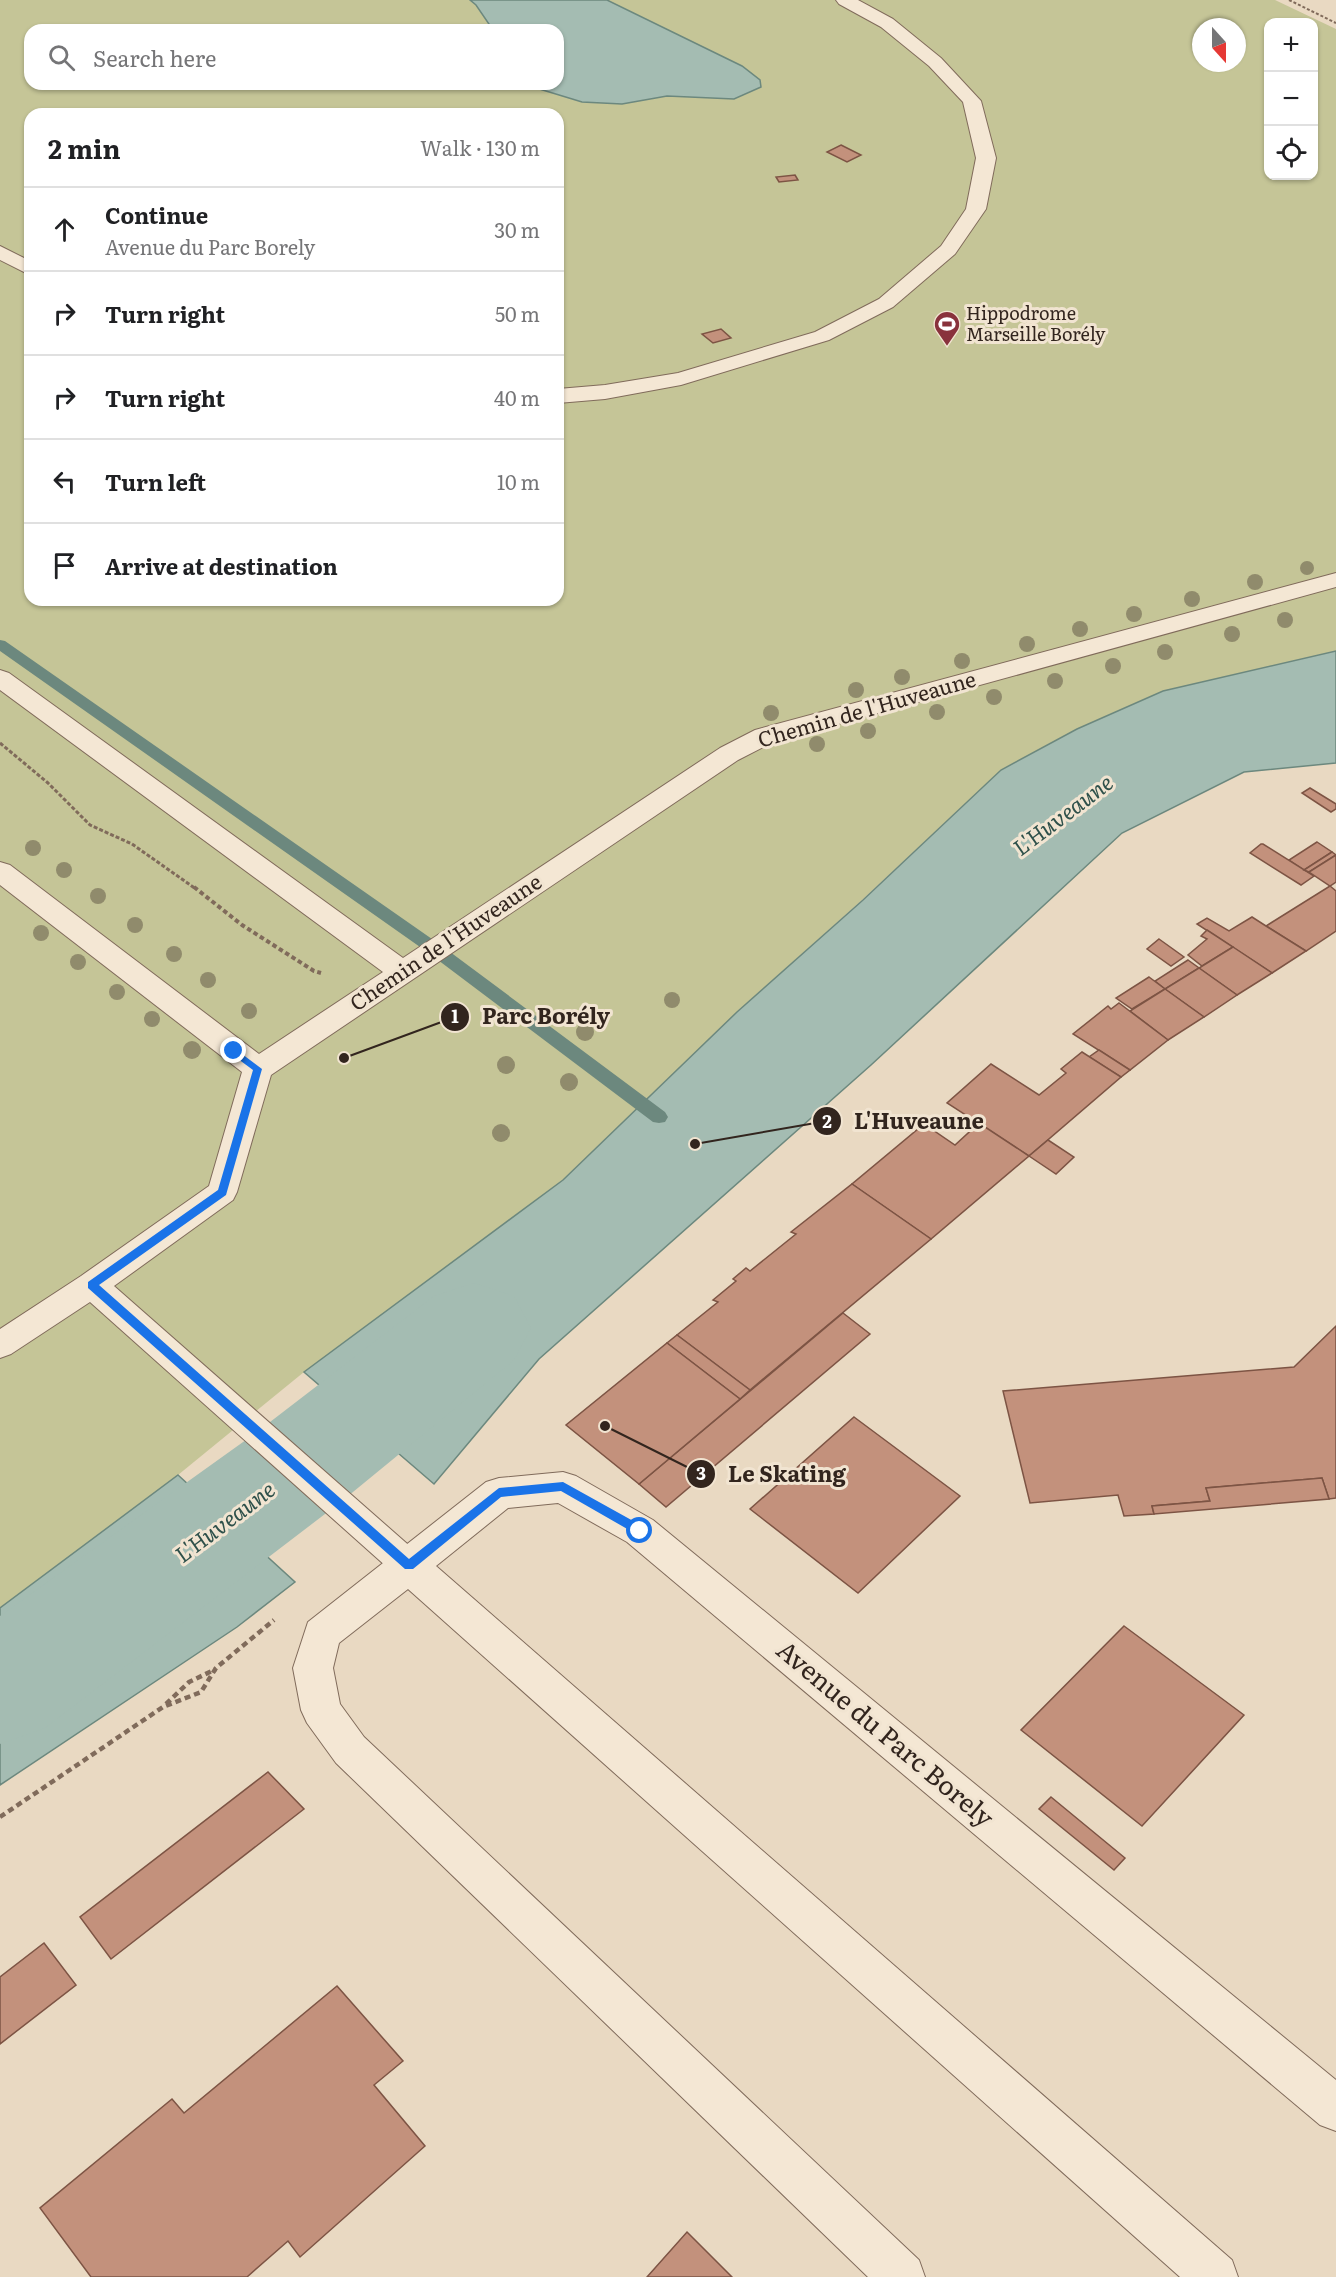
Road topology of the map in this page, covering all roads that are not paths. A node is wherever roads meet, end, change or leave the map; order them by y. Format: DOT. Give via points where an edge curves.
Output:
graph roads {
  1 [pos="845,0"];
  2 [pos="0,252"];
  3 [pos="24,266"];
  4 [pos="564,395"];
  5 [pos="1336,580"];
  6 [pos="0,678"];
  7 [pos="0,871"];
  8 [pos="403,972"];
  9 [pos="258,1069"];
  10 [pos="92,1285"];
  11 [pos="0,1345"];
  12 [pos="409,1566"];
  13 [pos="1336,2109"];
  14 [pos="902,2277"];
  15 [pos="1215,2277"];
  1 -- 4 [label="lane" via="887,23 934,62 972,101 986,158 976,209 948,250 886,303 822,336 681,380"];
  2 -- 3 [label="lane"];
  5 -- 8 [label="lane, Chemin de l'Huveaune" via="764,736 729,754"];
  6 -- 8 [label="lane"];
  7 -- 9 [label="lane"];
  8 -- 9 [label="lane, Chemin de l'Huveaune"];
  9 -- 10 [label="lane" via="222,1192"];
  10 -- 11 [label="lane"];
  10 -- 12 [label="lane"];
  12 -- 13 [label="street, Avenue du Parc Borely" via="499,1493 563,1486 640,1531"];
  12 -- 14 [label="street, Avenue du Parc Borely" via="322,1634 313,1668 321,1710 350,1750"];
  12 -- 15 [label="street"];
}
